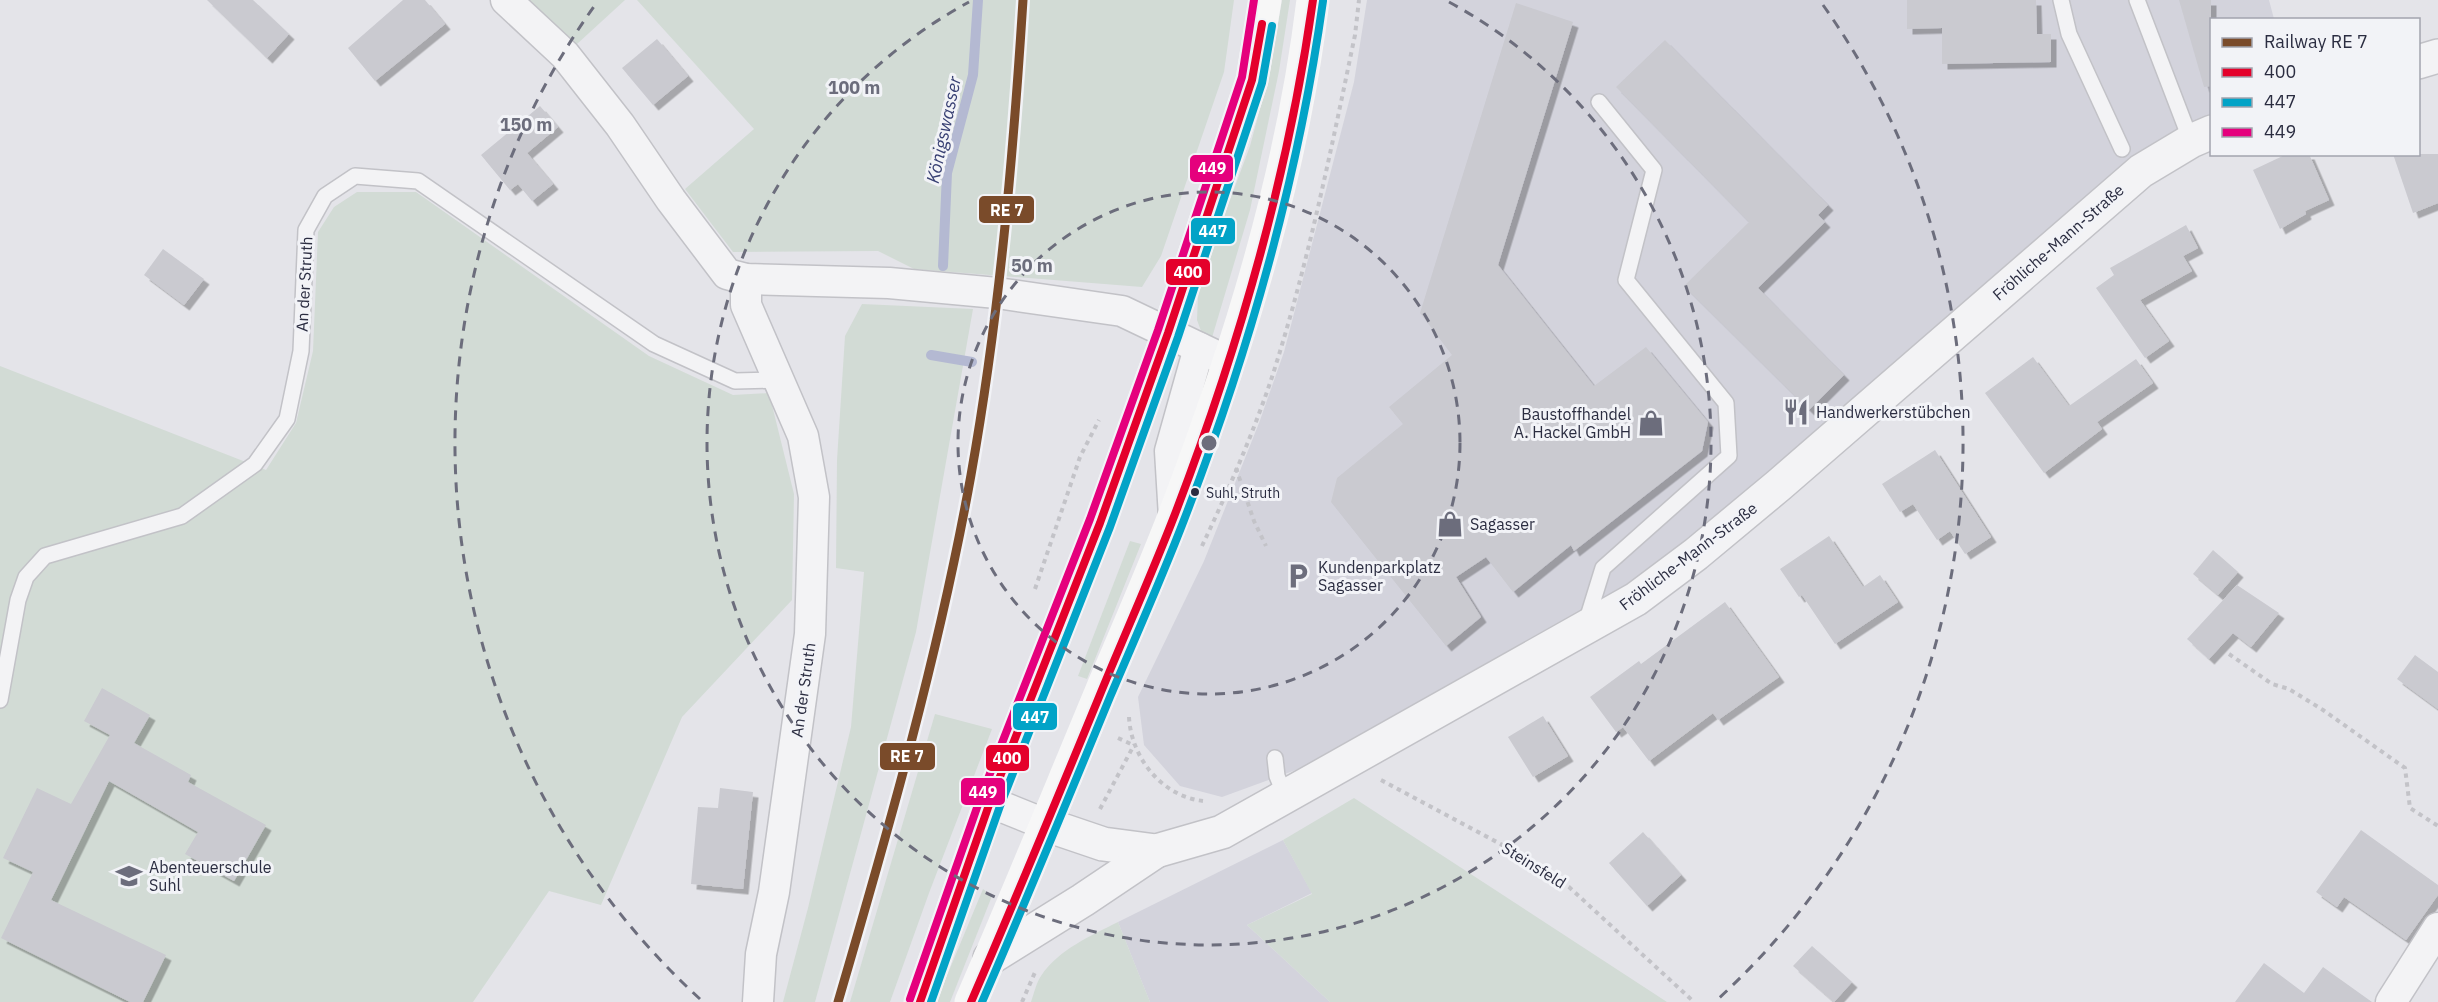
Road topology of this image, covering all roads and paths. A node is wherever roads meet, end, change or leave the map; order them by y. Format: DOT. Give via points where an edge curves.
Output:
graph roads {
  1 [pos="506,0"];
  2 [pos="1265,0"];
  3 [pos="1313,0"];
  4 [pos="2061,0"];
  5 [pos="2137,0"];
  6 [pos="2438,56"];
  7 [pos="2420,61"];
  8 [pos="1599,102"];
  9 [pos="2201,136"];
  10 [pos="2122,149"];
  11 [pos="747,279"];
  12 [pos="1168,333"];
  13 [pos="1199,348"];
  14 [pos="1228,362"];
  15 [pos="780,380"];
  16 [pos="1104,410"];
  17 [pos="1236,468"];
  18 [pos="1174,517"];
  19 [pos="1266,546"];
  20 [pos="1032,597"];
  21 [pos="1585,629"];
  22 [pos="2229,654"];
  23 [pos="0,700"];
  24 [pos="1134,745"];
  25 [pos="1275,758"];
  26 [pos="1349,763"];
  27 [pos="1286,798"];
  28 [pos="990,802"];
  29 [pos="1212,802"];
  30 [pos="1047,825"];
  31 [pos="2438,826"];
  32 [pos="1156,851"];
  33 [pos="2438,928"];
  34 [pos="990,958"];
  35 [pos="758,1002"];
  36 [pos="920,1002"];
  37 [pos="971,1002"];
  38 [pos="1694,1002"];
  39 [pos="2391,1002"];
  1 -- 11 [label="street" via="565,55 727,274"];
  2 -- 12 [label="main road" via="1252,80"];
  3 -- 14 [label="main road" via="1289,141"];
  4 -- 10 [label="lane" via="2069,34"];
  5 -- 9 [label="lane"];
  6 -- 7 [label="street"];
  8 -- 21 [label="lane" via="1654,170 1626,280 1726,403 1729,456 1602,568"];
  9 -- 21 [label="street, Fröhliche-Mann-Straße" via="2141,171 1729,527 1636,599"];
  11 -- 12 [label="street" via="889,283 997,292 1122,311"];
  11 -- 15 [label="street, An der Struth" via="747,305"];
  12 -- 13 [label="street"];
  12 -- 28 [label="main road" via="1100,523"];
  13 -- 14 [label="street"];
  13 -- 18 [label="street" via="1170,451"];
  14 -- 18 [label="main road"];
  15 -- 23 [label="lane, An der Struth" via="735,381 654,344 418,181 355,176 325,196 306,231 301,351 287,419 255,464 182,516 45,556 26,577 18,600"];
  15 -- 35 [label="street, An der Struth" via="803,436 814,497 810,634 774,892 761,954"];
  16 -- 20 [label="path" via="1080,457"];
  17 -- 19 [label="path"];
  18 -- 30 [label="main road"];
  21 -- 26 [label="street, Fröhliche-Mann-Straße"];
  22 -- 31 [label="path" via="2272,684 2289,689 2323,710 2405,768 2410,808"];
  24 -- 29 [label="path" via="1149,771 1177,793"];
  25 -- 27 [label="lane"];
  26 -- 27 [label="street, Fröhliche-Mann-Straße"];
  26 -- 38 [label="path, Steinsfeld" via="1521,855 1569,887"];
  27 -- 32 [label="street, Fröhliche-Mann-Straße" via="1222,832"];
  28 -- 30 [label="street, Fröhliche-Mann-Straße"];
  28 -- 36 [label="main road"];
  30 -- 32 [label="street, Fröhliche-Mann-Straße" via="1103,844"];
  30 -- 34 [label="main road"];
  32 -- 34 [label="street"];
  33 -- 39 [label="street"];
  34 -- 37 [label="main road"];
}
